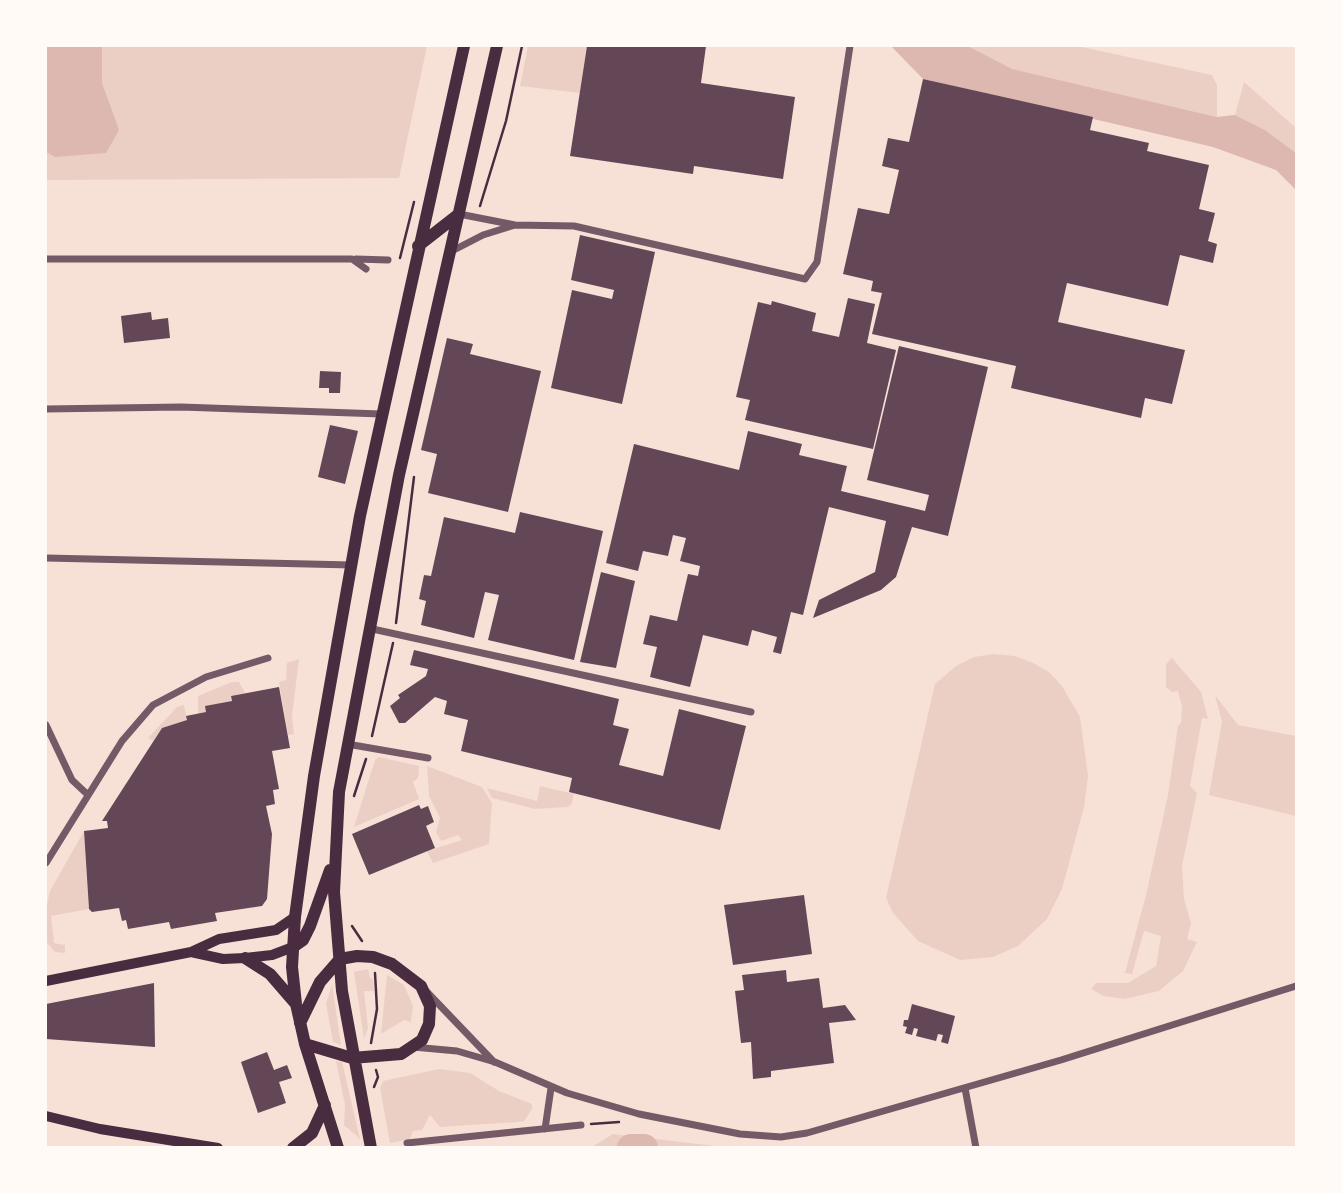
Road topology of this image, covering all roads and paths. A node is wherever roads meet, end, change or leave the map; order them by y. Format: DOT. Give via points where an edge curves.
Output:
graph roads {
  1 [pos="464,46"];
  2 [pos="497,46"];
  3 [pos="522,46"];
  4 [pos="850,46"];
  5 [pos="484,189"];
  6 [pos="412,202"];
  7 [pos="460,214"];
  8 [pos="515,225"];
  9 [pos="418,247"];
  10 [pos="450,252"];
  11 [pos="46,259"];
  12 [pos="352,259"];
  13 [pos="387,260"];
  14 [pos="366,269"];
  15 [pos="46,409"];
  16 [pos="381,414"];
  17 [pos="414,476"];
  18 [pos="46,558"];
  19 [pos="352,565"];
  20 [pos="397,613"];
  21 [pos="368,628"];
  22 [pos="391,649"];
  23 [pos="268,658"];
  24 [pos="751,712"];
  25 [pos="46,725"];
  26 [pos="373,727"];
  27 [pos="346,744"];
  28 [pos="368,755"];
  29 [pos="428,758"];
  30 [pos="87,794"];
  31 [pos="352,804"];
  32 [pos="334,859"];
  33 [pos="46,863"];
  34 [pos="295,917"];
  35 [pos="293,947"];
  36 [pos="191,952"];
  37 [pos="245,958"];
  38 [pos="340,959"];
  39 [pos="376,974"];
  40 [pos="46,981"];
  41 [pos="421,986"];
  42 [pos="1297,986"];
  43 [pos="296,1004"];
  44 [pos="300,1023"];
  45 [pos="371,1040"];
  46 [pos="305,1044"];
  47 [pos="413,1047"];
  48 [pos="352,1058"];
  49 [pos="495,1062"];
  50 [pos="551,1088"];
  51 [pos="965,1088"];
  52 [pos="325,1105"];
  53 [pos="46,1116"];
  54 [pos="631,1120"];
  55 [pos="581,1125"];
  56 [pos="545,1129"];
  57 [pos="407,1143"];
  58 [pos="218,1147"];
  59 [pos="293,1147"];
  60 [pos="338,1147"];
  61 [pos="371,1147"];
  62 [pos="976,1147"];
  1 -- 9 [label="highway"];
  2 -- 7 [label="highway"];
  3 -- 5 [label="path" via="506,121"];
  4 -- 8 [label="street" via="817,262 805,279 574,226"];
  6 -- 13 [label="path" via="399,262"];
  7 -- 8 [label="street"];
  7 -- 9 [label="highway"];
  7 -- 10 [label="highway"];
  8 -- 10 [label="street"];
  9 -- 16 [label="highway"];
  10 -- 21 [label="highway"];
  11 -- 12 [label="street"];
  12 -- 13 [label="street"];
  12 -- 14 [label="street"];
  15 -- 16 [label="street" via="181,407"];
  16 -- 19 [label="highway"];
  17 -- 20 [label="path"];
  18 -- 19 [label="street"];
  19 -- 34 [label="highway" via="314,776"];
  21 -- 24 [label="street"];
  21 -- 27 [label="highway"];
  22 -- 26 [label="path"];
  23 -- 30 [label="street" via="206,677 153,705"];
  25 -- 30 [label="street" via="72,780"];
  27 -- 29 [label="street"];
  27 -- 32 [label="highway"];
  28 -- 31 [label="path"];
  30 -- 33 [label="street"];
  32 -- 35 [label="highway" via="310,926"];
  32 -- 38 [label="highway"];
  34 -- 35 [label="highway"];
  34 -- 36 [label="main road" via="276,930 219,939"];
  35 -- 37 [label="main road"];
  35 -- 43 [label="highway"];
  36 -- 37 [label="main road"];
  36 -- 40 [label="main road"];
  37 -- 43 [label="highway" via="271,974"];
  38 -- 41 [label="highway" via="373,957 392,964"];
  38 -- 44 [label="highway" via="320,982"];
  38 -- 48 [label="highway"];
  39 -- 45 [label="path" via="377,1009"];
  41 -- 47 [label="highway" via="430,1018 422,1040"];
  41 -- 49 [label="street"];
  42 -- 51 [label="street"];
  43 -- 44 [label="highway"];
  44 -- 46 [label="highway"];
  46 -- 48 [label="highway"];
  46 -- 52 [label="highway"];
  47 -- 48 [label="highway" via="387,1057"];
  47 -- 49 [label="street" via="446,1049"];
  48 -- 61 [label="highway"];
  49 -- 50 [label="street"];
  50 -- 51 [label="street" via="668,1121 769,1138 807,1133"];
  50 -- 56 [label="street"];
  51 -- 62 [label="street"];
  52 -- 59 [label="highway" via="312,1133"];
  52 -- 60 [label="highway"];
  53 -- 58 [label="main road"];
  54 -- 55 [label="path"];
  55 -- 56 [label="street"];
  56 -- 57 [label="street"];
}
